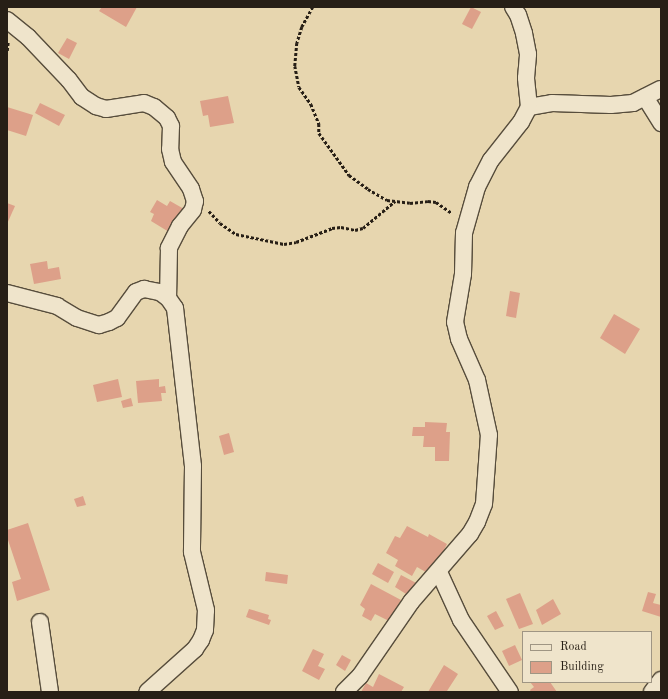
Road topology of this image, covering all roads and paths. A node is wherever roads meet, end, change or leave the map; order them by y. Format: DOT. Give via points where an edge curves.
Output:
graph roads {
  1 [pos="313,7"];
  2 [pos="513,7"];
  3 [pos="7,20"];
  4 [pos="661,89"];
  5 [pos="645,98"];
  6 [pos="529,107"];
  7 [pos="661,123"];
  8 [pos="195,201"];
  9 [pos="395,201"];
  10 [pos="466,227"];
  11 [pos="7,293"];
  12 [pos="168,298"];
  13 [pos="439,572"];
  14 [pos="40,622"];
  15 [pos="661,680"];
  16 [pos="50,692"];
  17 [pos="146,692"];
  18 [pos="344,692"];
  19 [pos="510,692"];
  20 [pos="652,692"];
  1 -- 9 [label="path" via="302,27 297,44 295,66 299,87 319,124 319,133 349,175 387,200"];
  2 -- 6 [label="street" via="524,33 528,54 526,78"];
  3 -- 8 [label="street" via="28,37 82,97 96,106 106,109 144,103 154,107 167,118 171,126 172,162"];
  4 -- 5 [label="street"];
  5 -- 6 [label="street" via="633,103 611,105 552,103"];
  5 -- 7 [label="street"];
  6 -- 10 [label="street" via="484,172"];
  8 -- 9 [label="path" via="203,204 220,223 236,234 284,244 332,228 363,228"];
  8 -- 12 [label="street" via="169,248"];
  9 -- 10 [label="path" via="436,202 447,208"];
  10 -- 13 [label="street" via="462,254 463,274 455,322 459,339 477,380 489,435 484,504 478,522"];
  11 -- 12 [label="street" via="57,306 77,318 99,324 117,318 136,292 144,289 160,292"];
  12 -- 17 [label="street" via="175,308 177,320 193,466 192,552 206,610 205,630 202,640 195,649"];
  13 -- 18 [label="street" via="411,602 360,676"];
  13 -- 19 [label="street" via="461,620"];
  14 -- 16 [label="street"];
  15 -- 20 [label="street"];
}
